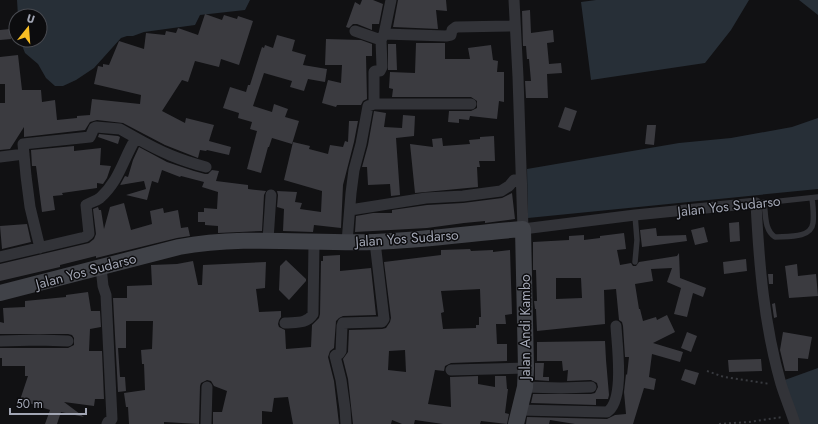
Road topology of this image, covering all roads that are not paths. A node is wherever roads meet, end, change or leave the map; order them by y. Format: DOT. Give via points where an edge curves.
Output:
graph roads {
  1 [pos="391,0"];
  2 [pos="514,0"];
  3 [pos="515,26"];
  4 [pos="355,31"];
  5 [pos="383,37"];
  6 [pos="374,104"];
  7 [pos="471,104"];
  8 [pos="136,138"];
  9 [pos="24,154"];
  10 [pos="0,157"];
  11 [pos="206,167"];
  12 [pos="521,179"];
  13 [pos="271,195"];
  14 [pos="815,197"];
  15 [pos="760,203"];
  16 [pos="350,210"];
  17 [pos="634,215"];
  18 [pos="523,228"];
  19 [pos="268,240"];
  20 [pos="314,242"];
  21 [pos="347,242"];
  22 [pos="375,242"];
  23 [pos="40,248"];
  24 [pos="0,257"];
  25 [pos="635,262"];
  26 [pos="101,267"];
  27 [pos="0,293"];
  28 [pos="285,323"];
  29 [pos="616,326"];
  30 [pos="0,341"];
  31 [pos="68,341"];
  32 [pos="526,368"];
  33 [pos="450,370"];
  34 [pos="207,387"];
  35 [pos="525,387"];
  36 [pos="591,387"];
  37 [pos="518,417"];
  38 [pos="794,420"];
  39 [pos="107,424"];
  40 [pos="206,424"];
  41 [pos="346,424"];
  1 -- 5 [label="street"];
  2 -- 3 [label="street"];
  3 -- 5 [label="street" via="456,27 446,36"];
  3 -- 12 [label="street"];
  4 -- 5 [label="street"];
  5 -- 6 [label="street" via="382,67 380,71 374,72"];
  6 -- 7 [label="street"];
  6 -- 16 [label="street" via="368,106 354,170"];
  8 -- 9 [label="street" via="120,129 96,127 90,137 24,144"];
  8 -- 11 [label="street" via="165,154"];
  8 -- 23 [label="street" via="116,180 99,199 86,205 88,236"];
  9 -- 10 [label="street"];
  9 -- 23 [label="street" via="30,207"];
  12 -- 16 [label="street" via="514,180 501,191 426,198"];
  12 -- 18 [label="street"];
  13 -- 19 [label="street"];
  14 -- 15 [label="lane, Jalan Yos Sudarso"];
  14 -- 15 [label="lane" via="813,224 808,233 802,235 772,235"];
  15 -- 17 [label="street, Jalan Yos Sudarso"];
  15 -- 38 [label="street" via="758,252 765,304 781,384"];
  16 -- 21 [label="street"];
  17 -- 18 [label="street, Jalan Yos Sudarso"];
  17 -- 25 [label="lane" via="637,240"];
  18 -- 22 [label="street, Jalan Yos Sudarso"];
  18 -- 32 [label="street, Jalan Andi Kambo"];
  19 -- 20 [label="street, Jalan Yos Sudarso"];
  19 -- 26 [label="street, Jalan Yos Sudarso" via="194,244"];
  20 -- 21 [label="street, Jalan Yos Sudarso"];
  20 -- 28 [label="street" via="313,314 305,322"];
  21 -- 22 [label="street, Jalan Yos Sudarso"];
  22 -- 41 [label="street" via="384,319 382,322 343,324 341,351 335,356 346,409"];
  23 -- 24 [label="street"];
  26 -- 27 [label="street, Jalan Yos Sudarso"];
  26 -- 39 [label="street" via="106,295 112,419"];
  29 -- 37 [label="street" via="618,386 615,402 610,410"];
  30 -- 31 [label="street"];
  32 -- 33 [label="street"];
  32 -- 35 [label="street, Jalan Andi Kambo"];
  34 -- 40 [label="street"];
  35 -- 36 [label="street"];
  35 -- 37 [label="street, Jalan Andi Kambo"];
}
